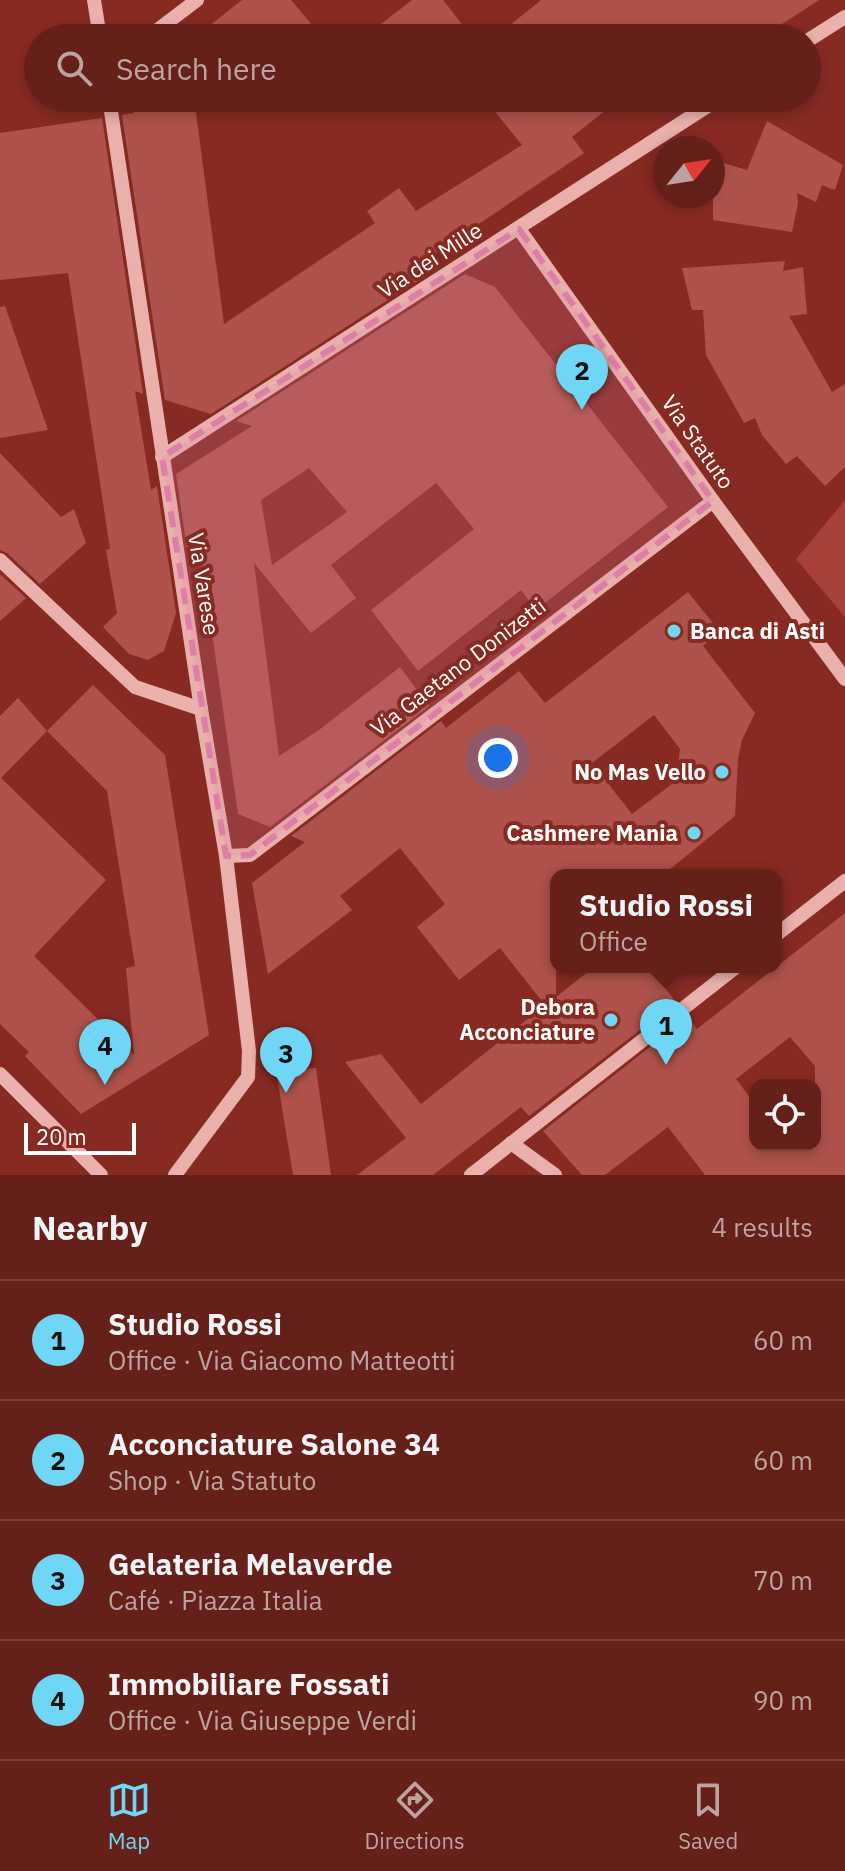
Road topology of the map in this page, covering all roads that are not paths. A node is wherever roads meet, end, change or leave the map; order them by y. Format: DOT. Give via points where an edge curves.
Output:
graph roads {
  1 [pos="94,0"];
  2 [pos="197,0"];
  3 [pos="845,17"];
  4 [pos="98,24"];
  5 [pos="165,24"];
  6 [pos="821,32"];
  7 [pos="111,112"];
  8 [pos="699,112"];
  9 [pos="519,229"];
  10 [pos="162,457"];
  11 [pos="713,501"];
  12 [pos="0,560"];
  13 [pos="845,679"];
  14 [pos="201,709"];
  15 [pos="226,856"];
  16 [pos="845,881"];
  17 [pos="782,930"];
  18 [pos="728,973"];
  19 [pos="0,1074"];
  20 [pos="511,1143"];
  21 [pos="101,1175"];
  22 [pos="175,1175"];
  23 [pos="471,1175"];
  24 [pos="555,1175"];
  1 -- 4 [label="street"];
  2 -- 5 [label="street"];
  3 -- 6 [label="street"];
  7 -- 10 [label="street, Via Varese"];
  8 -- 9 [label="street, Via dei Mille"];
  9 -- 10 [label="street, Via dei Mille"];
  9 -- 11 [label="street, Via Statuto"];
  10 -- 14 [label="street, Via Varese"];
  11 -- 13 [label="street, Via Statuto"];
  11 -- 15 [label="street, Via Gaetano Donizetti" via="250,855"];
  12 -- 14 [label="street" via="135,687"];
  14 -- 15 [label="street, Via Varese"];
  15 -- 22 [label="street, Via Varese" via="248,1077"];
  16 -- 17 [label="street"];
  18 -- 20 [label="street"];
  19 -- 21 [label="street"];
  20 -- 23 [label="street"];
  20 -- 24 [label="street"];
}
